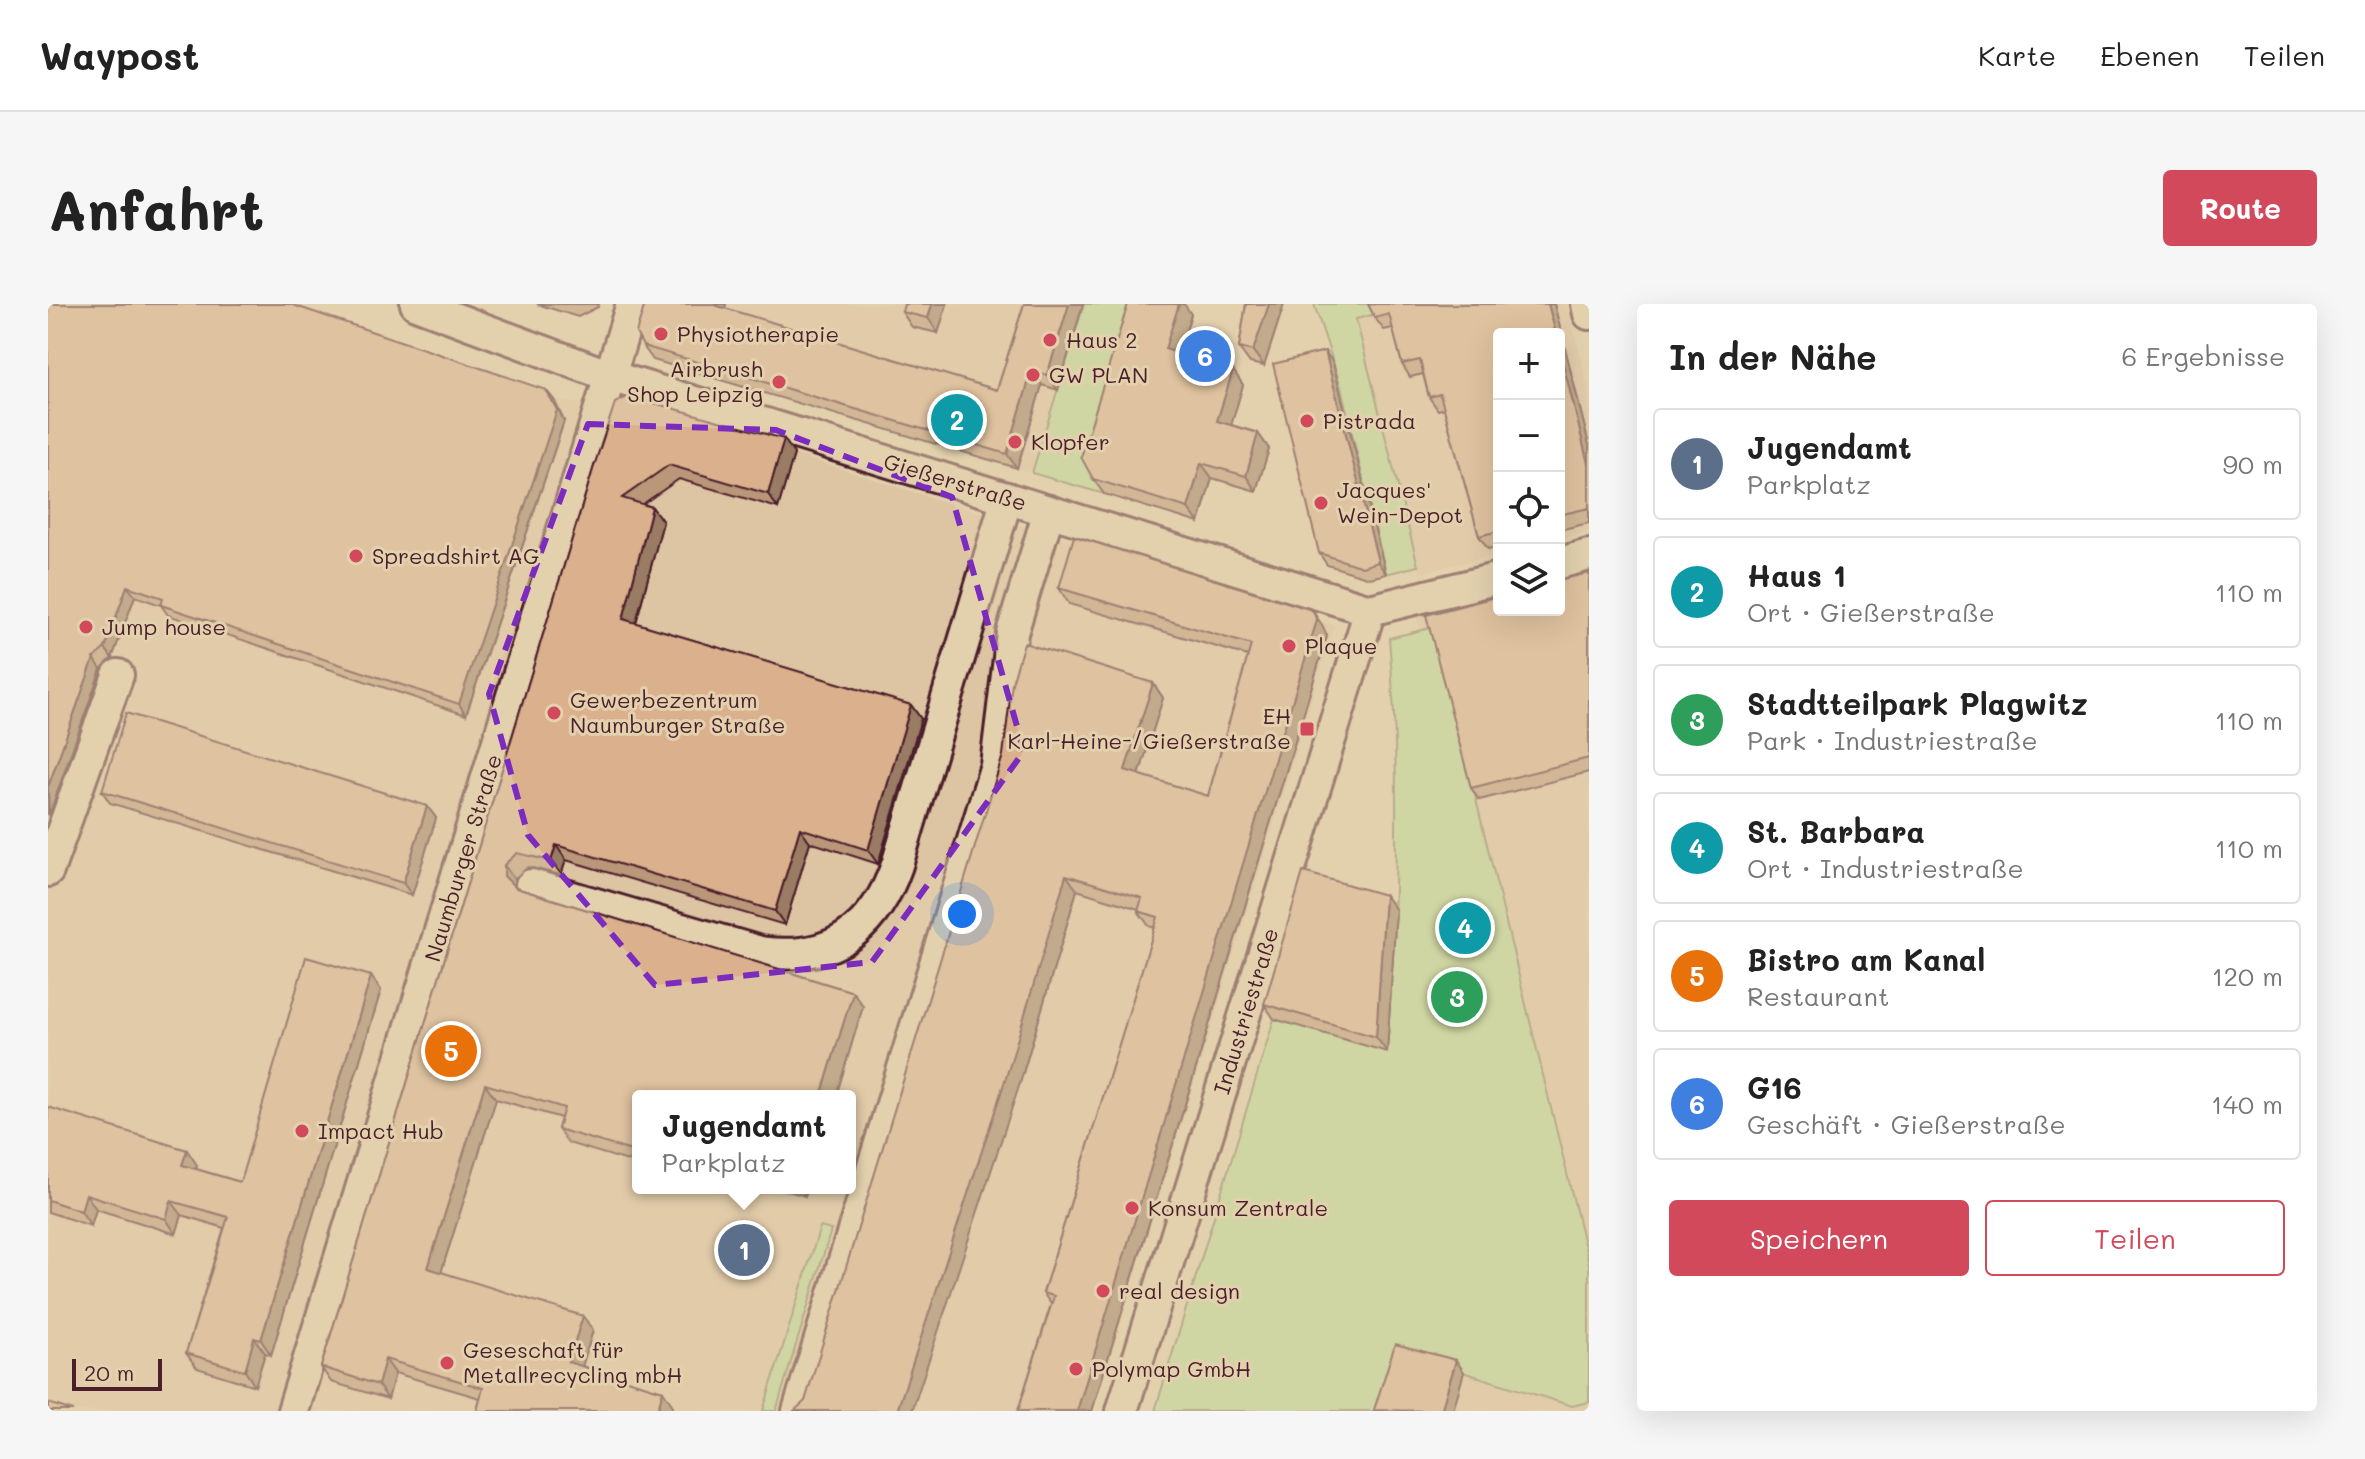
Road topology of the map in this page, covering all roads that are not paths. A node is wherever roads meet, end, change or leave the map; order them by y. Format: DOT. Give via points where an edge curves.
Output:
graph roads {
  1 [pos="416,304"];
  2 [pos="632,304"];
  3 [pos="1587,304"];
  4 [pos="1589,314"];
  5 [pos="610,376"];
  6 [pos="1007,498"];
  7 [pos="1049,511"];
  8 [pos="1589,555"];
  9 [pos="1565,561"];
  10 [pos="1493,579"];
  11 [pos="1370,610"];
  12 [pos="118,675"];
  13 [pos="48,871"];
  14 [pos="531,885"];
  15 [pos="293,1411"];
  16 [pos="798,1411"];
  17 [pos="1122,1411"];
  1 -- 5 [label="street, Gießerstraße"];
  2 -- 5 [label="street, Naumburger Straße"];
  3 -- 4 [label="street"];
  5 -- 6 [label="street, Gießerstraße"];
  5 -- 15 [label="street, Naumburger Straße" via="474,868"];
  6 -- 7 [label="street, Gießerstraße"];
  6 -- 14 [label="street" via="894,874 883,901 856,933 790,956 760,952"];
  7 -- 11 [label="street, Gießerstraße"];
  7 -- 16 [label="street" via="1012,633 996,765"];
  8 -- 9 [label="street"];
  10 -- 11 [label="street"];
  11 -- 17 [label="street, Industriestraße"];
  12 -- 13 [label="street"];
}
